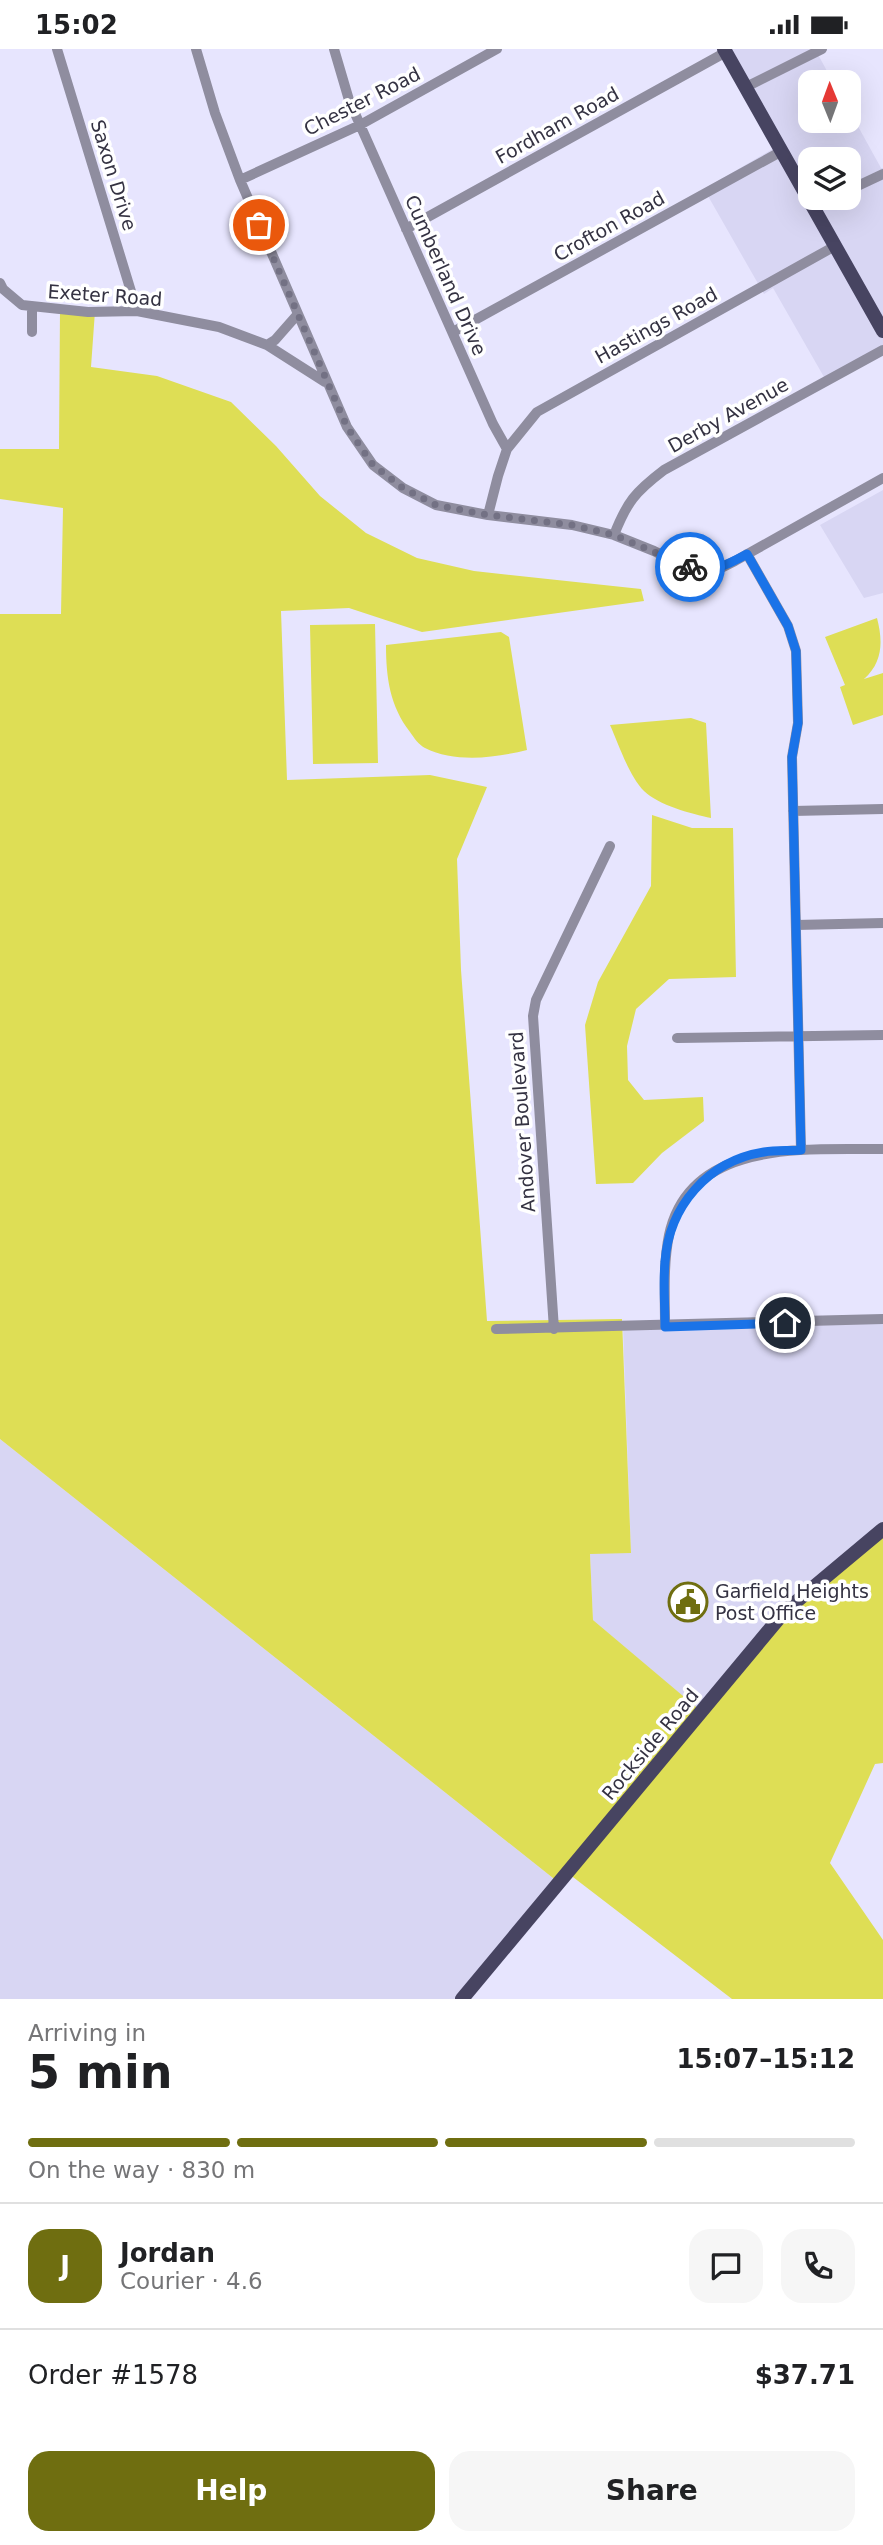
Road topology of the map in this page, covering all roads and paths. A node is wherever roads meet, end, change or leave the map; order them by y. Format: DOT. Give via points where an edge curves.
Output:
graph roads {
  1 [pos="57,49"];
  2 [pos="196,49"];
  3 [pos="334,49"];
  4 [pos="497,49"];
  5 [pos="822,49"];
  6 [pos="725,50"];
  7 [pos="746,86"];
  8 [pos="360,125"];
  9 [pos="782,151"];
  10 [pos="883,174"];
  11 [pos="240,180"];
  12 [pos="798,180"];
  13 [pos="861,184"];
  14 [pos="815,210"];
  15 [pos="406,229"];
  16 [pos="835,246"];
  17 [pos="0,283"];
  18 [pos="32,307"];
  19 [pos="137,311"];
  20 [pos="298,315"];
  21 [pos="881,325"];
  22 [pos="32,332"];
  23 [pos="453,332"];
  24 [pos="267,345"];
  25 [pos="883,349"];
  26 [pos="327,384"];
  27 [pos="508,449"];
  28 [pos="883,478"];
  29 [pos="488,515"];
  30 [pos="614,535"];
  31 [pos="747,554"];
  32 [pos="883,809"];
  33 [pos="793,811"];
  34 [pos="610,846"];
  35 [pos="883,923"];
  36 [pos="796,925"];
  37 [pos="883,1035"];
  38 [pos="799,1037"];
  39 [pos="677,1038"];
  40 [pos="883,1149"];
  41 [pos="801,1150"];
  42 [pos="883,1319"];
  43 [pos="665,1327"];
  44 [pos="496,1329"];
  45 [pos="554,1329"];
  46 [pos="883,1529"];
  47 [pos="463,1999"];
  1 -- 19 [label="street, Saxon Drive"];
  2 -- 11 [label="street"];
  3 -- 8 [label="street, Cumberland Drive"];
  4 -- 8 [label="street, Chester Road"];
  5 -- 7 [label="street"];
  6 -- 7 [label="main road"];
  6 -- 15 [label="street, Fordham Road"];
  7 -- 9 [label="main road"];
  8 -- 11 [label="street, Chester Road"];
  8 -- 15 [label="street, Cumberland Drive"];
  9 -- 12 [label="main road"];
  9 -- 23 [label="street, Crofton Road"];
  10 -- 13 [label="street"];
  11 -- 20 [label="street"];
  14 -- 16 [label="main road"];
  15 -- 23 [label="street, Cumberland Drive"];
  16 -- 21 [label="main road"];
  16 -- 27 [label="street, Hastings Road" via="537,412"];
  17 -- 18 [label="street" via="22,305"];
  18 -- 19 [label="street, Exeter Road"];
  18 -- 22 [label="street"];
  19 -- 24 [label="street, Exeter Road" via="219,327"];
  20 -- 24 [label="street"];
  20 -- 26 [label="street"];
  23 -- 27 [label="street, Cumberland Drive"];
  24 -- 26 [label="street, Exeter Road"];
  25 -- 30 [label="street, Derby Avenue" via="664,470 626,506"];
  26 -- 29 [label="street" via="347,427 373,465 436,505"];
  27 -- 29 [label="street"];
  28 -- 31 [label="street"];
  29 -- 30 [label="street"];
  30 -- 31 [label="street" via="705,571"];
  31 -- 33 [label="street" via="788,626 796,651"];
  32 -- 33 [label="street"];
  33 -- 36 [label="street"];
  34 -- 45 [label="street, Andover Boulevard" via="536,1000 533,1016"];
  35 -- 36 [label="street"];
  36 -- 38 [label="street"];
  37 -- 38 [label="street"];
  38 -- 39 [label="street"];
  38 -- 41 [label="street"];
  40 -- 41 [label="street"];
  41 -- 43 [label="street" via="763,1152 736,1160 714,1171 693,1190 678,1210 670,1232"];
  42 -- 43 [label="street"];
  43 -- 45 [label="street"];
  44 -- 45 [label="street"];
  46 -- 47 [label="main road, Rockside Road" via="785,1611"];
}
